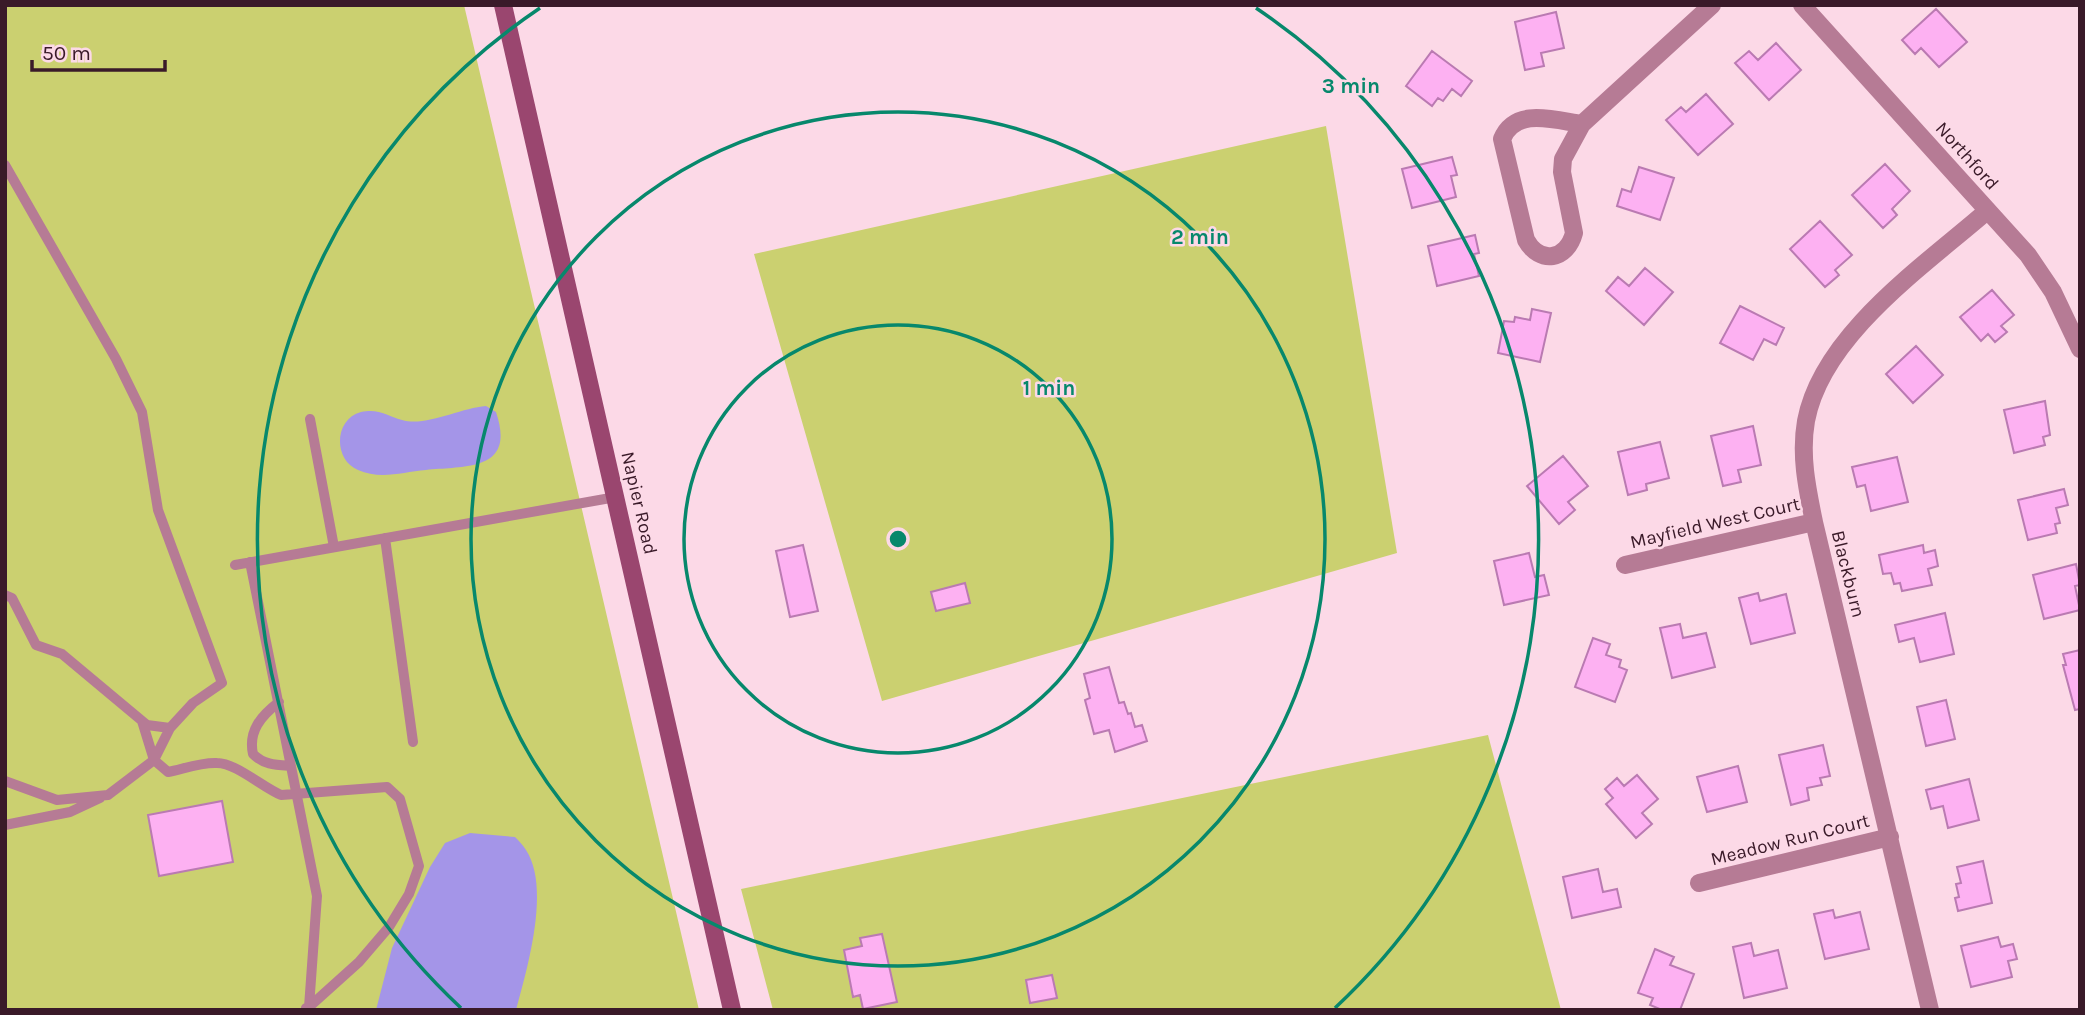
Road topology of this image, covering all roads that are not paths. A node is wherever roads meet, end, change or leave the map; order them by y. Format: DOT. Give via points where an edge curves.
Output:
graph roads {
  1 [pos="503,5"];
  2 [pos="1712,5"];
  3 [pos="1802,5"];
  4 [pos="1582,124"];
  5 [pos="5,165"];
  6 [pos="1987,211"];
  7 [pos="2080,349"];
  8 [pos="310,419"];
  9 [pos="616,497"];
  10 [pos="1814,522"];
  11 [pos="385,538"];
  12 [pos="334,547"];
  13 [pos="250,562"];
  14 [pos="235,565"];
  15 [pos="1625,565"];
  16 [pos="5,595"];
  17 [pos="279,702"];
  18 [pos="142,721"];
  19 [pos="170,728"];
  20 [pos="413,742"];
  21 [pos="154,760"];
  22 [pos="291,766"];
  23 [pos="5,781"];
  24 [pos="108,794"];
  25 [pos="297,795"];
  26 [pos="5,825"];
  27 [pos="1890,837"];
  28 [pos="1699,883"];
  29 [pos="307,1009"];
  30 [pos="732,1010"];
  31 [pos="1930,1010"];
  1 -- 9 [label="street, Napier Road"];
  2 -- 4 [label="street"];
  3 -- 6 [label="street, Northford"];
  4 -- 4 [label="street" via="1522,119 1513,122 1502,139 1526,240 1551,257 1572,243 1563,159"];
  5 -- 19 [label="lane" via="142,412 158,510 222,683 193,703"];
  6 -- 7 [label="street, Northford" via="2028,255 2053,292"];
  6 -- 10 [label="street, Blackburn" via="1871,310 1820,382 1806,421 1804,447"];
  8 -- 12 [label="lane"];
  9 -- 11 [label="lane"];
  9 -- 30 [label="street, Napier Road"];
  10 -- 15 [label="street, Mayfield West Court"];
  10 -- 27 [label="street, Blackburn"];
  11 -- 12 [label="lane"];
  11 -- 20 [label="lane"];
  12 -- 13 [label="lane"];
  13 -- 14 [label="lane"];
  13 -- 17 [label="lane"];
  16 -- 18 [label="lane" via="12,598 36,645 62,654"];
  17 -- 22 [label="lane"];
  17 -- 22 [label="lane" via="256,726 251,738 253,754 272,765"];
  18 -- 19 [label="lane"];
  18 -- 21 [label="lane"];
  19 -- 21 [label="lane"];
  21 -- 24 [label="lane"];
  21 -- 25 [label="lane" via="168,772 218,762 266,789"];
  22 -- 25 [label="lane"];
  23 -- 24 [label="lane" via="57,800"];
  24 -- 26 [label="lane" via="69,812"];
  25 -- 29 [label="lane" via="317,896"];
  25 -- 29 [label="lane" via="387,787 400,799 419,866 389,927 359,962"];
  27 -- 28 [label="street, Meadow Run Court"];
  27 -- 31 [label="street, Blackburn"];
}
